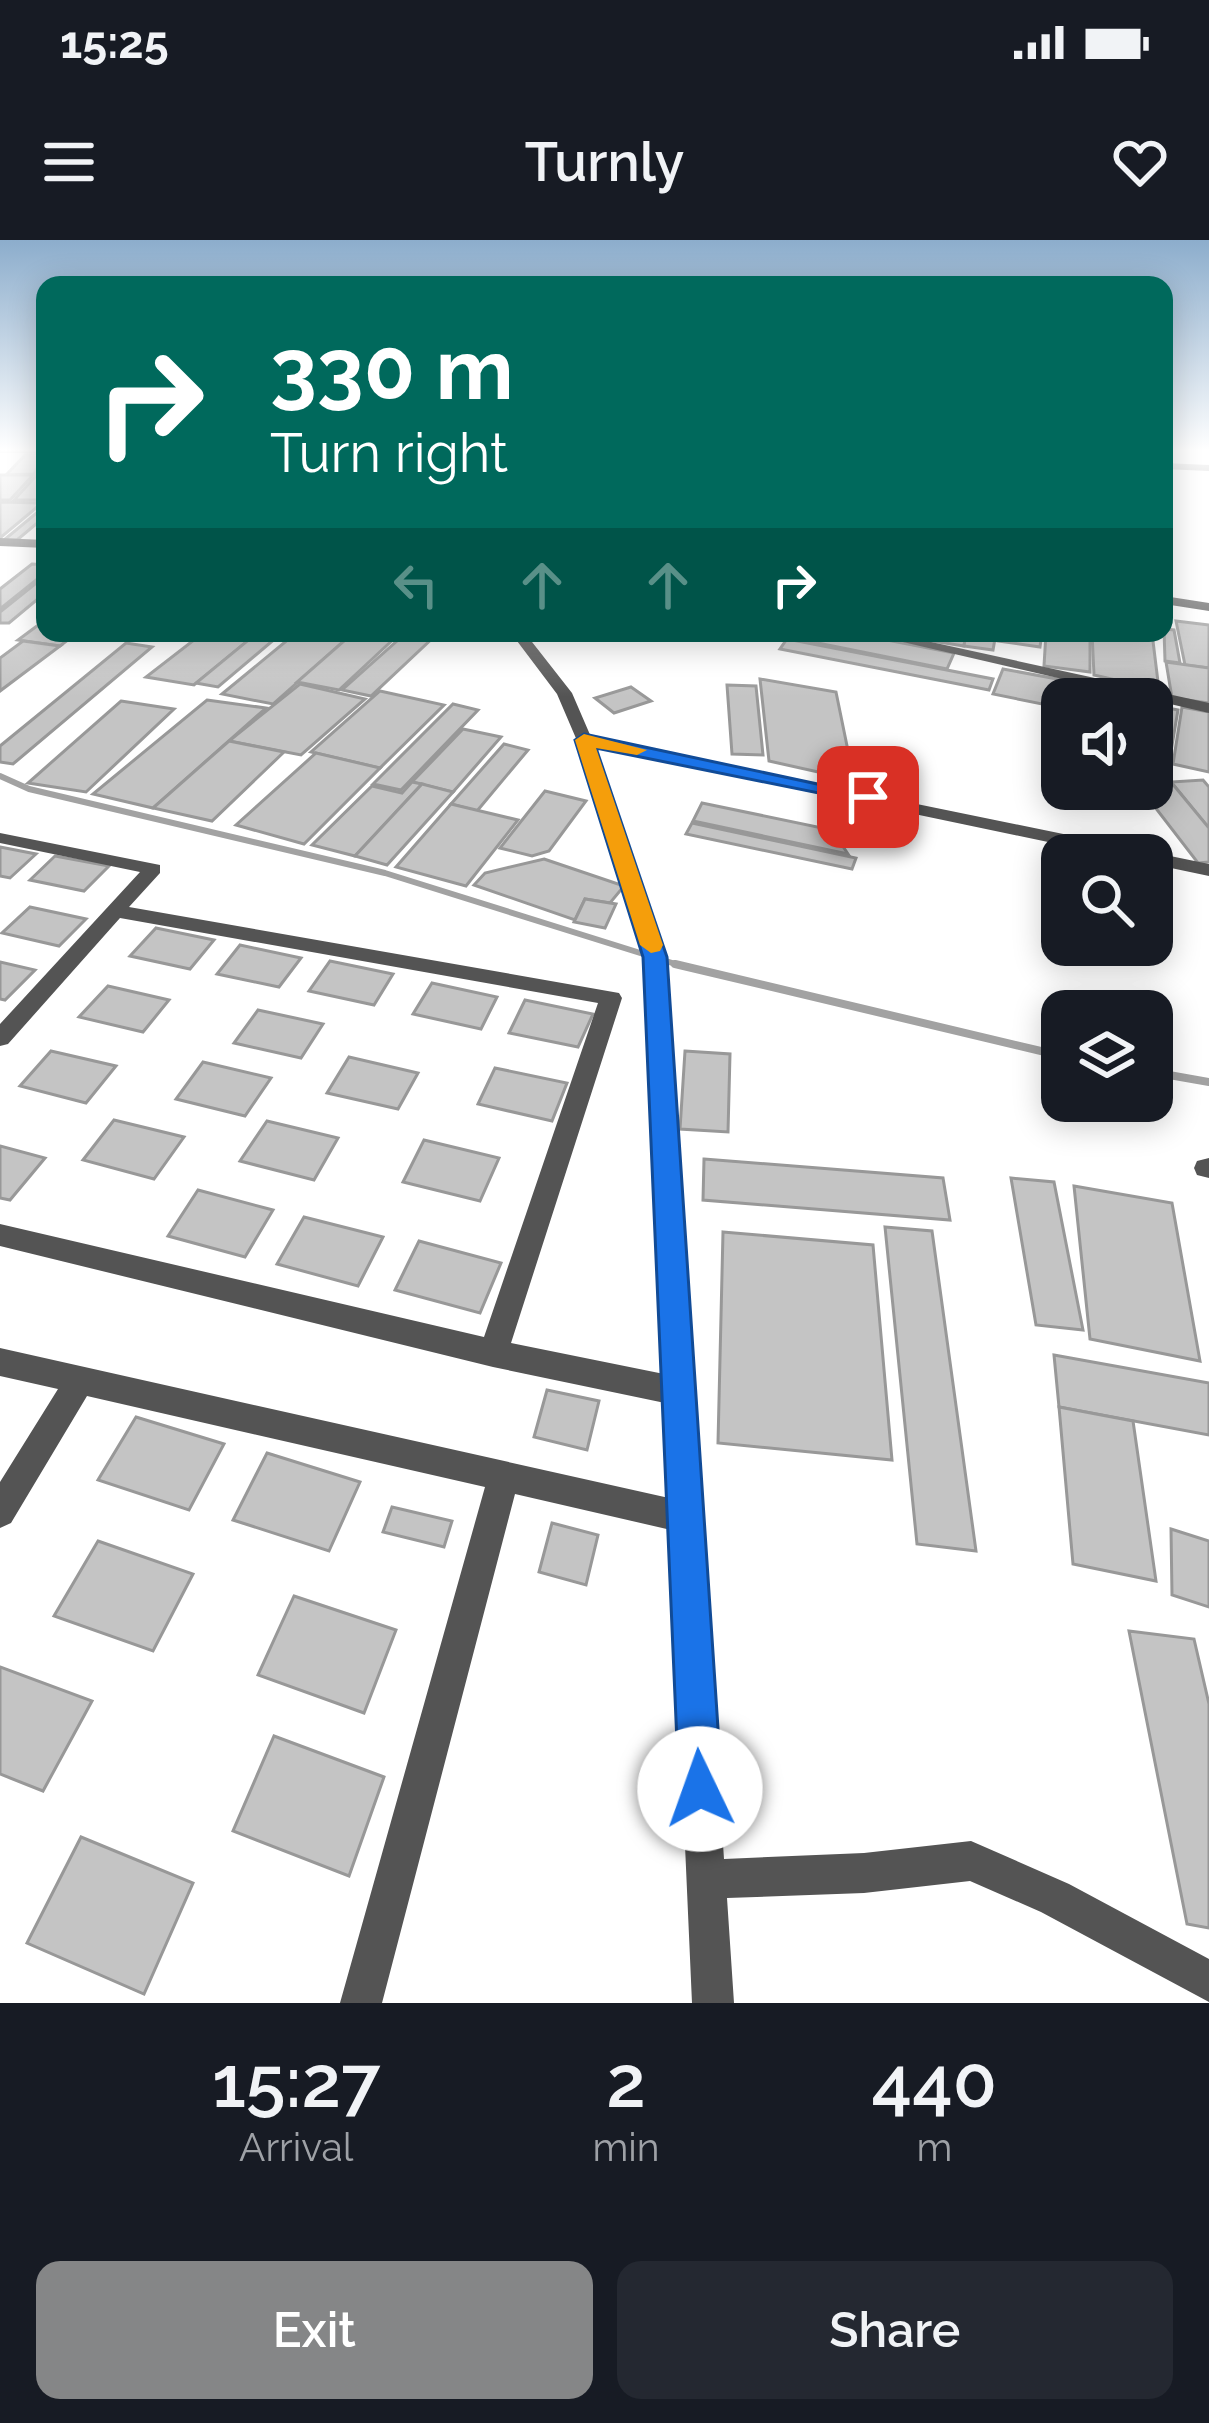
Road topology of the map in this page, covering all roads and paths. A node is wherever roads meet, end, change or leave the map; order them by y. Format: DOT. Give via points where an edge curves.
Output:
graph roads {
  1 [pos="0,542"];
  2 [pos="36,544"];
  3 [pos="1173,602"];
  4 [pos="1209,608"];
  5 [pos="525,642"];
  6 [pos="912,642"];
  7 [pos="1209,708"];
  8 [pos="584,740"];
  9 [pos="1041,835"];
  10 [pos="0,838"];
  11 [pos="1173,862"];
  12 [pos="1209,870"];
  13 [pos="115,911"];
  14 [pos="0,1038"];
  15 [pos="0,1234"];
  16 [pos="493,1353"];
  17 [pos="0,1362"];
  18 [pos="80,1380"];
  19 [pos="677,1390"];
  20 [pos="504,1475"];
  21 [pos="0,1512"];
  22 [pos="684,1517"];
  23 [pos="706,1880"];
  24 [pos="1209,1981"];
  25 [pos="361,2003"];
  26 [pos="713,2003"];
  1 -- 2 [label="street"];
  3 -- 4 [label="street"];
  5 -- 8 [label="street" via="564,693"];
  6 -- 7 [label="street"];
  8 -- 9 [label="street"];
  8 -- 19 [label="street" via="655,963"];
  10 -- 13 [label="street" via="153,868"];
  11 -- 12 [label="street"];
  13 -- 14 [label="street"];
  13 -- 16 [label="street" via="611,998"];
  15 -- 16 [label="street"];
  16 -- 19 [label="street"];
  17 -- 18 [label="street"];
  18 -- 20 [label="street"];
  18 -- 21 [label="street"];
  19 -- 22 [label="street"];
  20 -- 22 [label="street"];
  20 -- 25 [label="street"];
  22 -- 23 [label="street"];
  23 -- 24 [label="street" via="971,1861"];
  23 -- 26 [label="street"];
}
